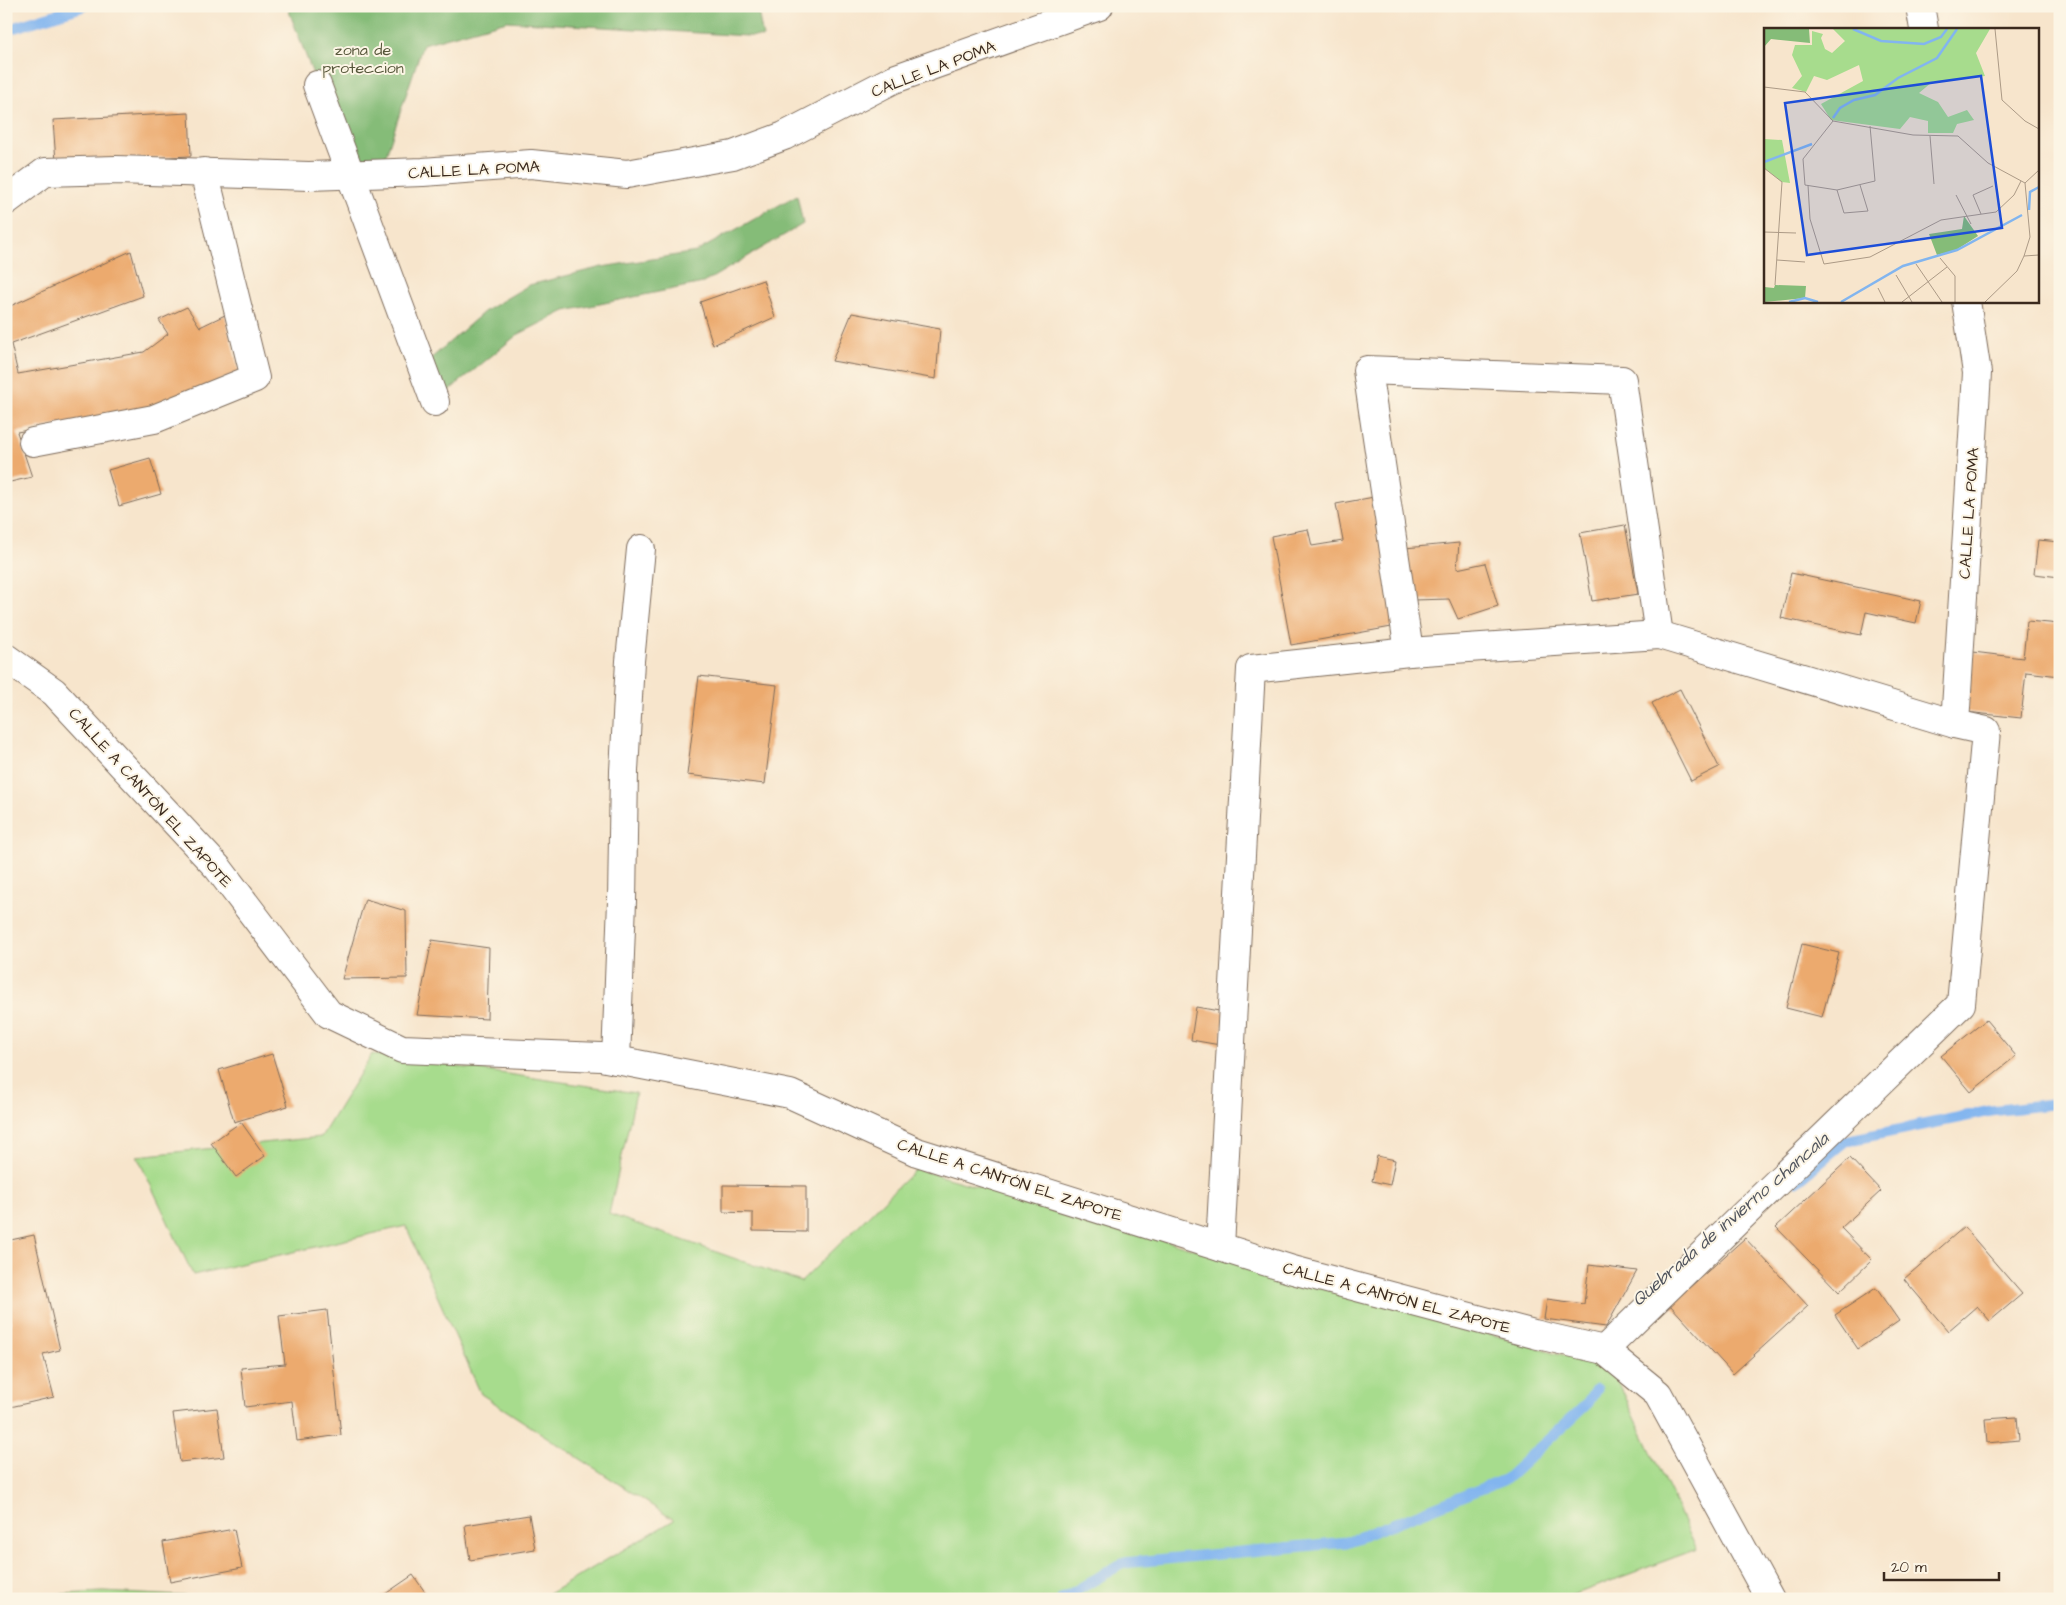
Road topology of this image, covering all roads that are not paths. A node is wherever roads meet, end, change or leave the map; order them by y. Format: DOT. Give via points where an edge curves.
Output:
graph roads {
  1 [pos="1099,6"];
  2 [pos="1920,6"];
  3 [pos="1924,28"];
  4 [pos="317,85"];
  5 [pos="204,172"];
  6 [pos="351,174"];
  7 [pos="6,201"];
  8 [pos="1966,302"];
  9 [pos="435,402"];
  10 [pos="33,442"];
  11 [pos="641,550"];
  12 [pos="1659,635"];
  13 [pos="1409,652"];
  14 [pos="6,658"];
  15 [pos="1955,724"];
  16 [pos="616,1060"];
  17 [pos="1220,1247"];
  18 [pos="1604,1350"];
  19 [pos="1770,1599"];
  1 -- 6 [label="street, CALLE LA POMA" via="894,79 784,136 733,155 627,174 531,164"];
  2 -- 3 [label="street"];
  4 -- 6 [label="street"];
  5 -- 6 [label="street, CALLE LA POMA" via="309,176"];
  5 -- 7 [label="street, CALLE LA POMA" via="45,172"];
  5 -- 10 [label="street" via="255,378 154,419"];
  6 -- 9 [label="street"];
  8 -- 15 [label="street, CALLE LA POMA" via="1977,373"];
  11 -- 16 [label="street" via="624,772"];
  12 -- 13 [label="street"];
  12 -- 13 [label="street" via="1622,380 1367,370"];
  12 -- 15 [label="street"];
  13 -- 17 [label="street" via="1251,669"];
  14 -- 16 [label="street, CALLE A CANTÓN EL ZAPOTE" via="54,692 218,868 329,1014 402,1049"];
  15 -- 18 [label="street" via="1986,731 1961,1004"];
  16 -- 17 [label="street, CALLE A CANTÓN EL ZAPOTE" via="790,1094 917,1152"];
  17 -- 18 [label="street, CALLE A CANTÓN EL ZAPOTE" via="1303,1273"];
  18 -- 19 [label="street, CALLE A CANTÓN EL ZAPOTE" via="1658,1394"];
}
